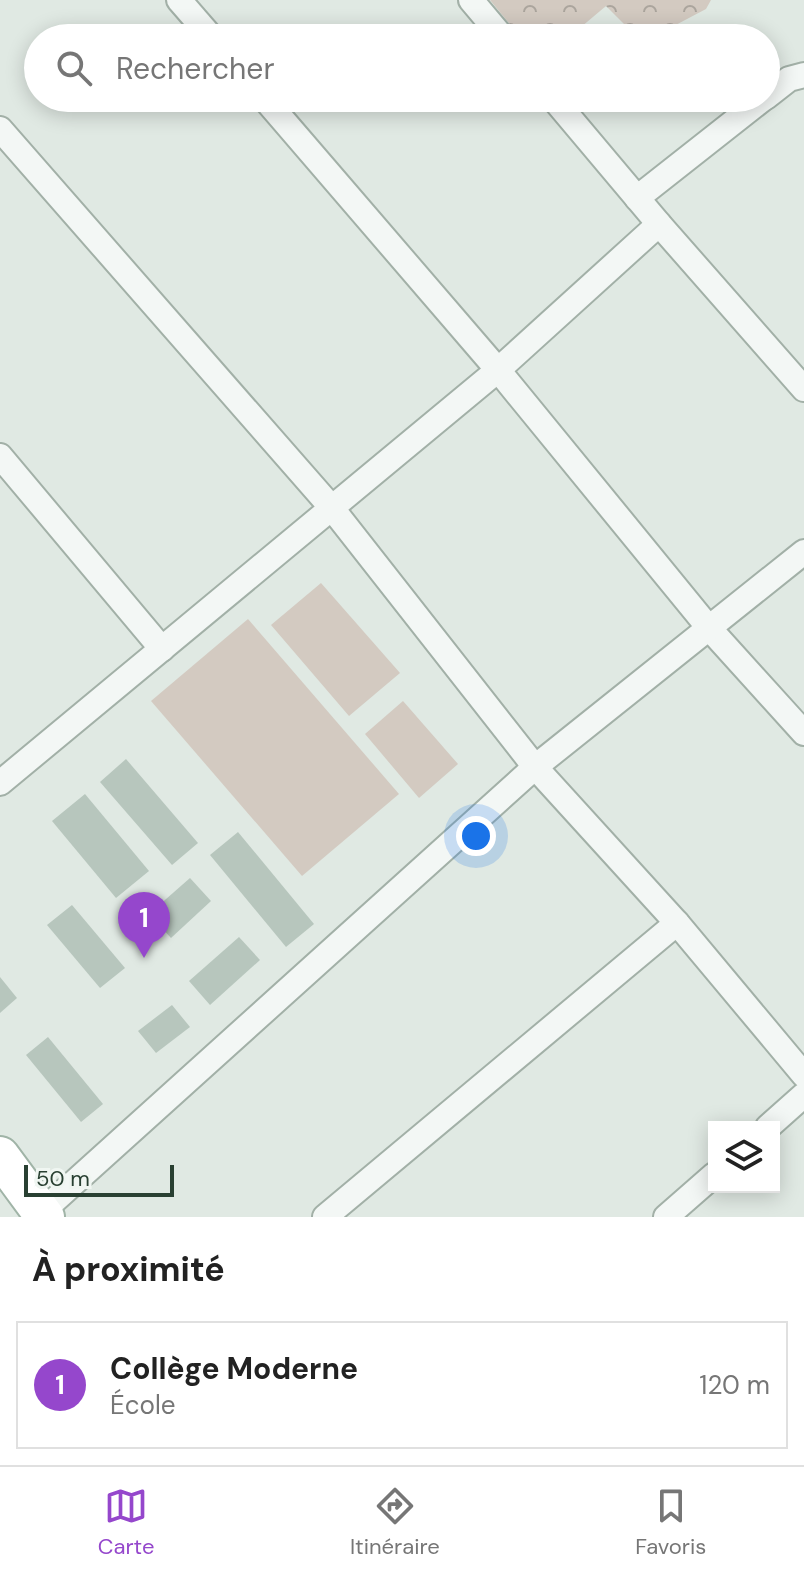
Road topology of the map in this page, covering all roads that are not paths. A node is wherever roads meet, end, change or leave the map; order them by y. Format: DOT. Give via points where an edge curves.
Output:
graph roads {
  1 [pos="179,0"];
  2 [pos="471,0"];
  3 [pos="200,24"];
  4 [pos="491,24"];
  5 [pos="804,75"];
  6 [pos="780,86"];
  7 [pos="276,112"];
  8 [pos="565,112"];
  9 [pos="746,112"];
  10 [pos="0,129"];
  11 [pos="637,198"];
  12 [pos="659,224"];
  13 [pos="498,370"];
  14 [pos="804,389"];
  15 [pos="0,456"];
  16 [pos="331,507"];
  17 [pos="804,552"];
  18 [pos="709,628"];
  19 [pos="162,649"];
  20 [pos="804,733"];
  21 [pos="535,767"];
  22 [pos="0,783"];
  23 [pos="677,923"];
  24 [pos="804,1075"];
  25 [pos="804,1095"];
  26 [pos="775,1121"];
  27 [pos="0,1156"];
  28 [pos="708,1180"];
  29 [pos="41,1216"];
  30 [pos="325,1217"];
  31 [pos="666,1217"];
  1 -- 3 [label="street"];
  2 -- 4 [label="street"];
  5 -- 6 [label="street"];
  7 -- 13 [label="street"];
  8 -- 11 [label="street"];
  9 -- 11 [label="street"];
  10 -- 16 [label="street"];
  11 -- 12 [label="street"];
  12 -- 13 [label="street"];
  12 -- 14 [label="street"];
  13 -- 16 [label="street"];
  13 -- 18 [label="street"];
  15 -- 19 [label="street"];
  16 -- 19 [label="street"];
  16 -- 21 [label="street"];
  17 -- 18 [label="street"];
  18 -- 20 [label="street"];
  18 -- 21 [label="street"];
  19 -- 22 [label="street"];
  21 -- 23 [label="street"];
  21 -- 29 [label="street"];
  23 -- 24 [label="street"];
  23 -- 30 [label="street"];
  25 -- 26 [label="street"];
  27 -- 29 [label="main road"];
  28 -- 31 [label="street"];
}
